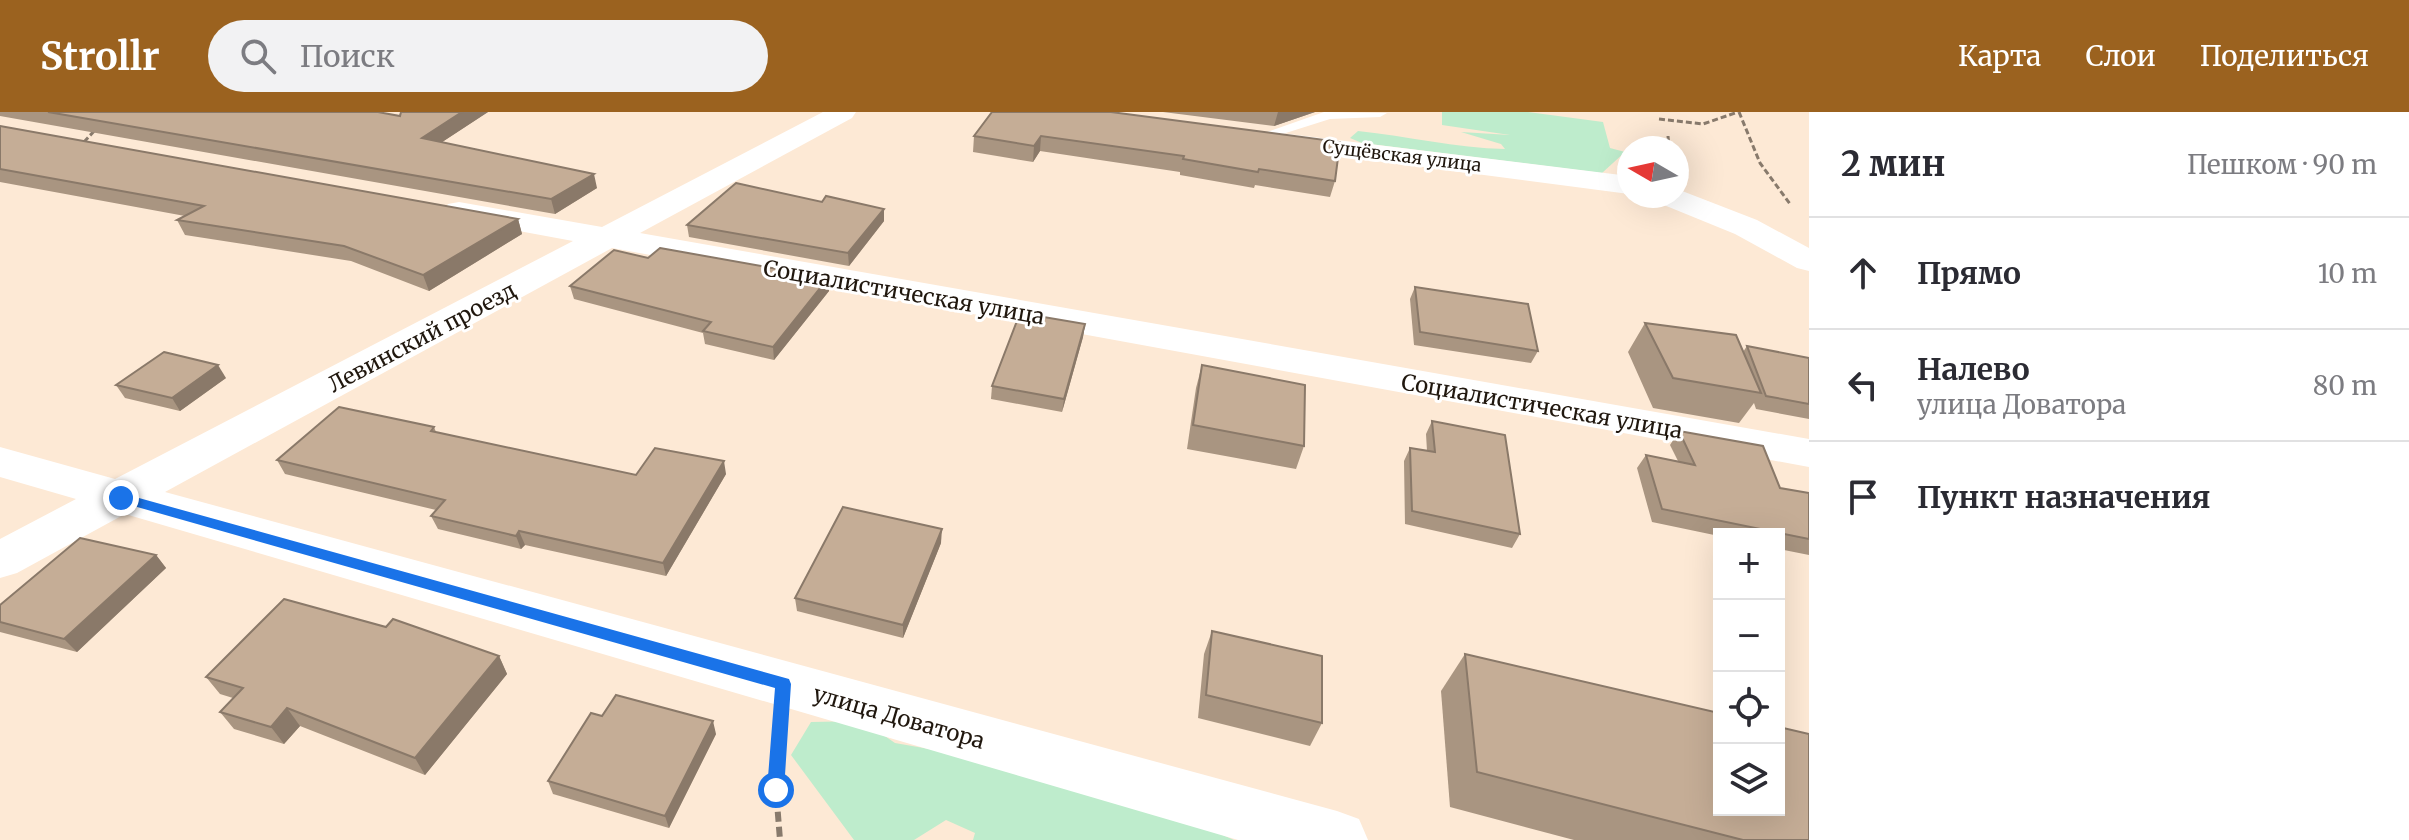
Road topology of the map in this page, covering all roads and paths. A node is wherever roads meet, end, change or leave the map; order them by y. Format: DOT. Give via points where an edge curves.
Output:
graph roads {
  1 [pos="843,112"];
  2 [pos="1739,112"];
  3 [pos="1380,113"];
  4 [pos="1659,119"];
  5 [pos="97,129"];
  6 [pos="1228,134"];
  7 [pos="1257,138"];
  8 [pos="84,142"];
  9 [pos="1617,183"];
  10 [pos="1689,204"];
  11 [pos="437,207"];
  12 [pos="606,238"];
  13 [pos="1808,260"];
  14 [pos="1809,453"];
  15 [pos="0,462"];
  16 [pos="121,498"];
  17 [pos="0,560"];
  18 [pos="783,684"];
  19 [pos="780,840"];
  20 [pos="1337,840"];
  1 -- 12 [label="street, Левинский проезд"];
  2 -- 4 [label="path" via="1703,124"];
  2 -- 13 [label="path" via="1760,163 1788,198"];
  3 -- 7 [label="lane" via="1329,115"];
  5 -- 8 [label="path"];
  6 -- 7 [label="street, Сущёвская улица"];
  7 -- 9 [label="street, Сущёвская улица"];
  10 -- 13 [label="street"];
  11 -- 12 [label="street, Социалистическая улица"];
  12 -- 14 [label="street, Социалистическая улица"];
  12 -- 16 [label="street, Левинский проезд"];
  15 -- 16 [label="street, улица Доватора"];
  16 -- 17 [label="street, Левинский проезд"];
  16 -- 18 [label="street, улица Доватора"];
  18 -- 19 [label="path" via="776,790"];
  18 -- 20 [label="street, улица Доватора"];
}
